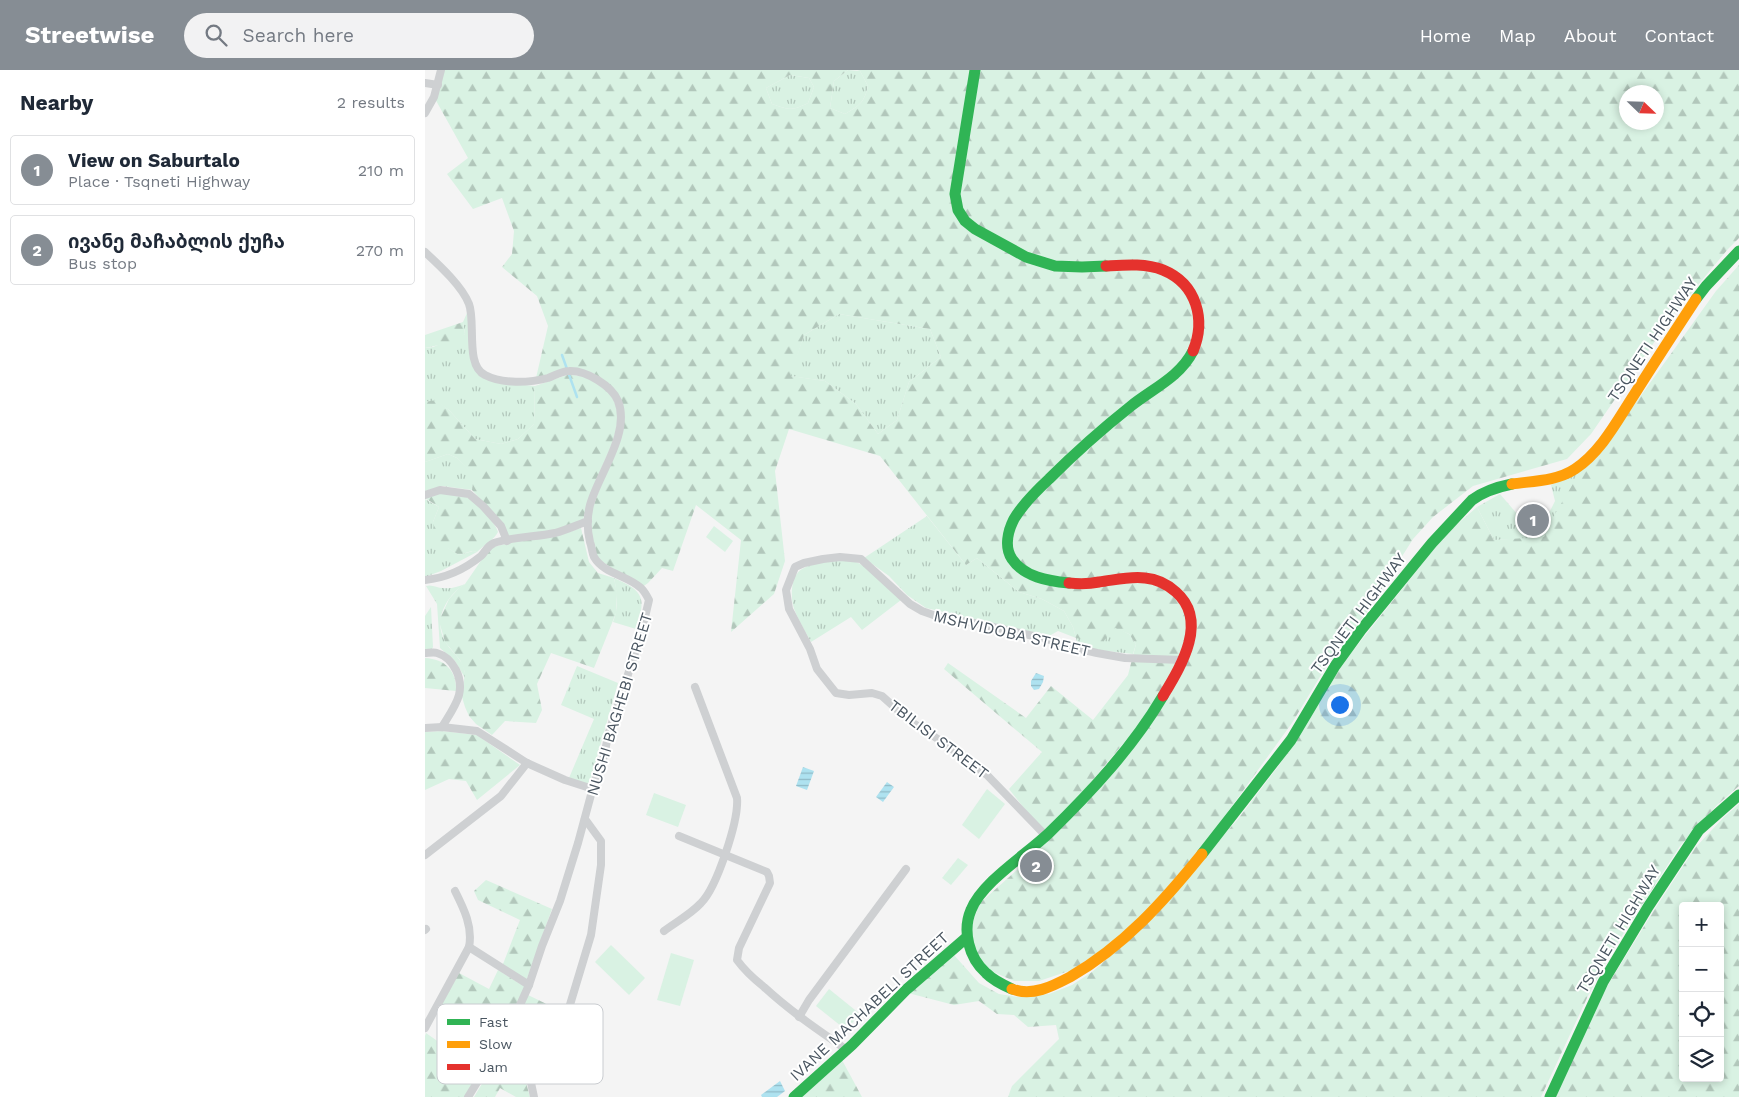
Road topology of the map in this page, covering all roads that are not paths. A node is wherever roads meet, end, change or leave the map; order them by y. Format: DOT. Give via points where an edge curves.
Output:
graph roads {
  1 [pos="441,70"];
  2 [pos="975,70"];
  3 [pos="425,83"];
  4 [pos="438,85"];
  5 [pos="425,113"];
  6 [pos="1739,251"];
  7 [pos="425,252"];
  8 [pos="425,495"];
  9 [pos="588,521"];
  10 [pos="507,541"];
  11 [pos="861,559"];
  12 [pos="425,580"];
  13 [pos="425,653"];
  14 [pos="1182,660"];
  15 [pos="695,687"];
  16 [pos="442,727"];
  17 [pos="425,728"];
  18 [pos="527,763"];
  19 [pos="593,789"];
  20 [pos="1739,794"];
  21 [pos="585,819"];
  22 [pos="679,836"];
  23 [pos="1046,836"];
  24 [pos="425,855"];
  25 [pos="724,855"];
  26 [pos="906,869"];
  27 [pos="455,891"];
  28 [pos="664,930"];
  29 [pos="966,938"];
  30 [pos="469,947"];
  31 [pos="529,985"];
  32 [pos="438,1004"];
  33 [pos="520,1004"];
  34 [pos="570,1004"];
  35 [pos="437,1006"];
  36 [pos="799,1017"];
  37 [pos="425,1028"];
  38 [pos="847,1050"];
  39 [pos="476,1084"];
  40 [pos="531,1084"];
  41 [pos="468,1097"];
  42 [pos="534,1097"];
  43 [pos="794,1097"];
  44 [pos="1549,1097"];
  1 -- 4 [label="street"];
  2 -- 14 [label="main road" via="955,211 965,221 1025,259 1066,267 1154,266 1179,279 1193,295 1199,311 1200,329 1187,362 1084,444 1030,498 1009,529 1007,545 1010,558 1018,569 1032,576 1089,584 1150,578 1166,585 1184,600 1192,619 1191,634"];
  3 -- 4 [label="street"];
  4 -- 5 [label="street"];
  6 -- 29 [label="main road, TSQNETI HIGHWAY" via="1704,288 1599,446 1573,470 1550,479 1495,488 1480,494 1447,526 1331,672 1275,762 1171,890 1119,943 1087,968 1061,982 1041,990 1018,991 987,975 975,962"];
  7 -- 9 [label="street, NUSHI BAGHEBI STREET" via="458,287 469,304 472,348 480,373 502,380 531,382 568,371 581,372 607,387 618,401 621,420 617,441 590,505"];
  8 -- 10 [label="street" via="440,490 469,494 501,526"];
  9 -- 10 [label="street" via="555,533"];
  9 -- 19 [label="street, NUSHI BAGHEBI STREET" via="594,556 605,569 641,588 649,600"];
  10 -- 12 [label="street" via="487,547 477,558 449,575"];
  11 -- 14 [label="street, MSHVIDOBA STREET" via="911,604 939,617 1125,658"];
  11 -- 23 [label="street, TBILISI STREET" via="823,559 795,567 786,590 789,609 817,670 836,693 882,696 910,721 982,770"];
  13 -- 16 [label="street" via="437,653 445,658 459,676 459,696"];
  14 -- 23 [label="main road" via="1145,725 1087,795"];
  15 -- 25 [label="street" via="737,798 735,819"];
  16 -- 17 [label="street"];
  16 -- 18 [label="street" via="477,731"];
  18 -- 19 [label="street"];
  18 -- 24 [label="street" via="501,796"];
  19 -- 21 [label="street, NUSHI BAGHEBI STREET"];
  20 -- 44 [label="main road, TSQNETI HIGHWAY" via="1699,830 1648,907 1603,982"];
  21 -- 31 [label="street, NUSHI BAGHEBI STREET" via="560,901"];
  21 -- 34 [label="street" via="601,842 601,865 591,935"];
  22 -- 25 [label="street"];
  23 -- 29 [label="main road" via="981,894 971,907"];
  25 -- 28 [label="street" via="711,889 701,903"];
  25 -- 36 [label="street" via="767,872 770,883 739,948 737,960 743,969"];
  26 -- 36 [label="street"];
  27 -- 30 [label="street" via="469,924"];
  29 -- 38 [label="main road, IVANE MACHABELI STREET" via="907,988"];
  30 -- 31 [label="street"];
  30 -- 32 [label="street"];
  31 -- 33 [label="street, NUSHI BAGHEBI STREET"];
  35 -- 37 [label="street"];
  36 -- 38 [label="street"];
  38 -- 43 [label="main road, IVANE MACHABELI STREET"];
  39 -- 41 [label="street, NUSHI BAGHEBI STREET"];
  40 -- 42 [label="street"];
}
